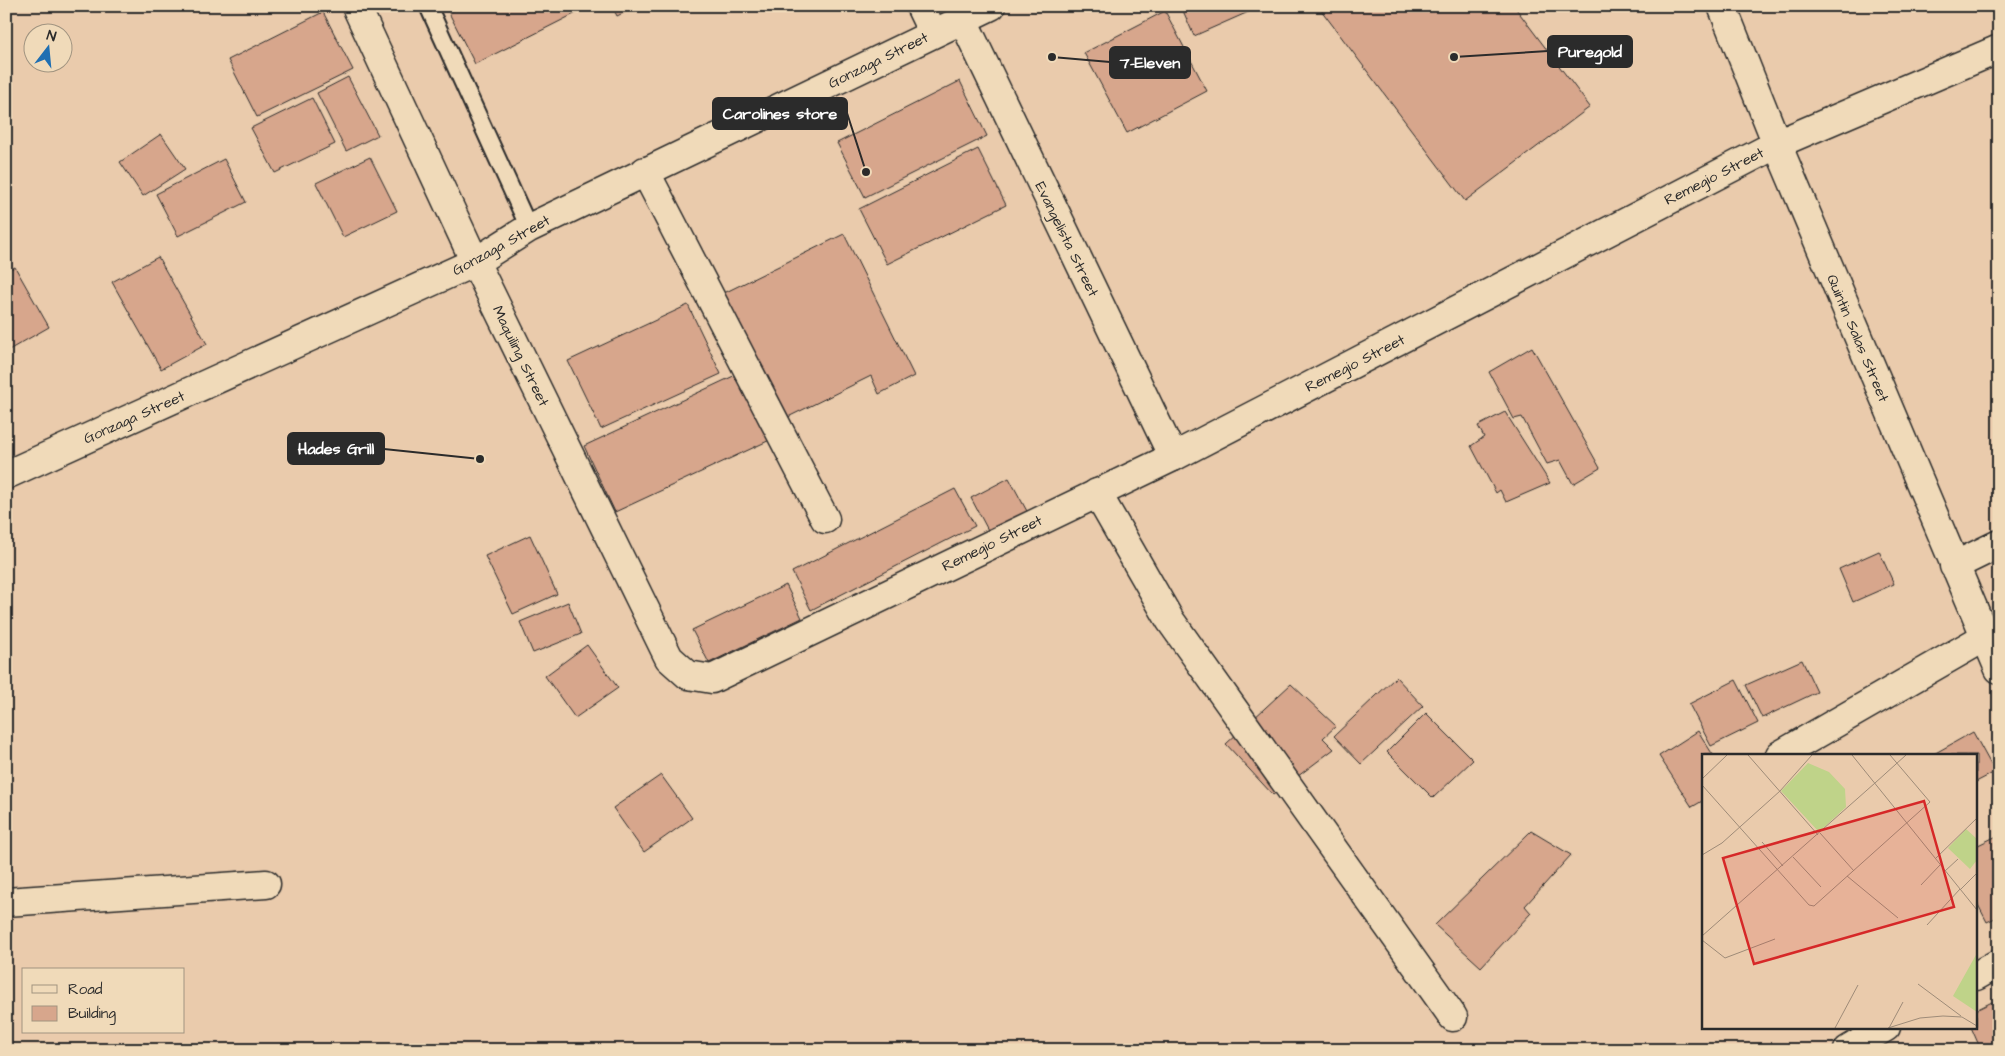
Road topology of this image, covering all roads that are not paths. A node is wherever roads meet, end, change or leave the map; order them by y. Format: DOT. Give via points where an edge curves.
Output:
graph roads {
  1 [pos="356,6"];
  2 [pos="428,6"];
  3 [pos="920,6"];
  4 [pos="991,6"];
  5 [pos="1722,6"];
  6 [pos="963,20"];
  7 [pos="933,33"];
  8 [pos="1999,49"];
  9 [pos="1777,144"];
  10 [pos="645,171"];
  11 [pos="529,228"];
  12 [pos="475,262"];
  13 [pos="1173,457"];
  14 [pos="6,475"];
  15 [pos="1098,493"];
  16 [pos="825,518"];
  17 [pos="1999,544"];
  18 [pos="1954,566"];
  19 [pos="1985,637"];
  20 [pos="1999,669"];
  21 [pos="712,679"];
  22 [pos="1782,754"];
  23 [pos="266,884"];
  24 [pos="6,902"];
  25 [pos="1999,964"];
  26 [pos="1978,975"];
  27 [pos="1453,1017"];
  28 [pos="1884,1028"];
  29 [pos="1848,1050"];
  1 -- 12 [label="street, Maquiling Street"];
  2 -- 11 [label="lane"];
  3 -- 7 [label="street"];
  4 -- 6 [label="street, Gonzaga Street"];
  5 -- 9 [label="street, Quintin Salas Street"];
  6 -- 7 [label="street, Gonzaga Street"];
  6 -- 13 [label="street, Evangelista Street"];
  7 -- 10 [label="street, Gonzaga Street"];
  8 -- 9 [label="street, Remegio Street"];
  9 -- 13 [label="street, Remegio Street"];
  9 -- 18 [label="street, Quintin Salas Street"];
  10 -- 11 [label="street, Gonzaga Street"];
  10 -- 16 [label="street"];
  11 -- 12 [label="street, Gonzaga Street"];
  12 -- 14 [label="street, Gonzaga Street"];
  12 -- 21 [label="street, Maquiling Street" via="669,658 688,675"];
  13 -- 15 [label="street, Remegio Street"];
  15 -- 21 [label="street, Remegio Street"];
  15 -- 27 [label="street" via="1170,620"];
  17 -- 18 [label="street"];
  18 -- 19 [label="street, Quintin Salas Street"];
  19 -- 20 [label="street, Quintin Salas Street"];
  19 -- 22 [label="street"];
  23 -- 24 [label="street"];
  25 -- 26 [label="street"];
  28 -- 29 [label="street"];
}
